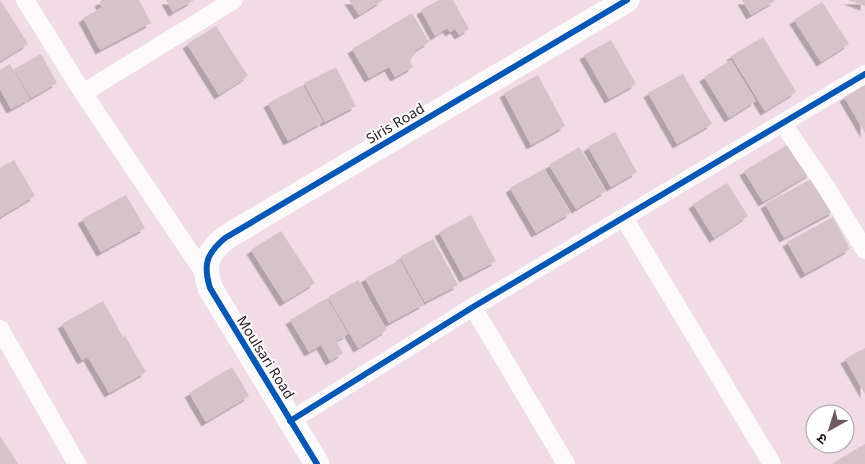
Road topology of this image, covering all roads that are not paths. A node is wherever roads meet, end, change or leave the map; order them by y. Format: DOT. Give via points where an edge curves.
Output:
graph roads {
  1 [pos="25,0"];
  2 [pos="234,0"];
  3 [pos="627,0"];
  4 [pos="865,74"];
  5 [pos="83,93"];
  6 [pos="783,124"];
  7 [pos="624,218"];
  8 [pos="865,250"];
  9 [pos="208,283"];
  10 [pos="474,308"];
  11 [pos="0,330"];
  12 [pos="290,421"];
  13 [pos="77,464"];
  14 [pos="317,464"];
  15 [pos="566,464"];
  16 [pos="772,464"];
  1 -- 5 [label="street, Moulsari Road"];
  2 -- 5 [label="street"];
  3 -- 9 [label="street, Siris Road" via="225,238 208,257"];
  4 -- 6 [label="street"];
  5 -- 9 [label="street, Moulsari Road"];
  6 -- 7 [label="street"];
  6 -- 8 [label="street"];
  7 -- 10 [label="street"];
  7 -- 16 [label="street"];
  9 -- 12 [label="street, Moulsari Road"];
  10 -- 12 [label="street"];
  10 -- 15 [label="street"];
  11 -- 13 [label="street"];
  12 -- 14 [label="street, Moulsari Road"];
}
